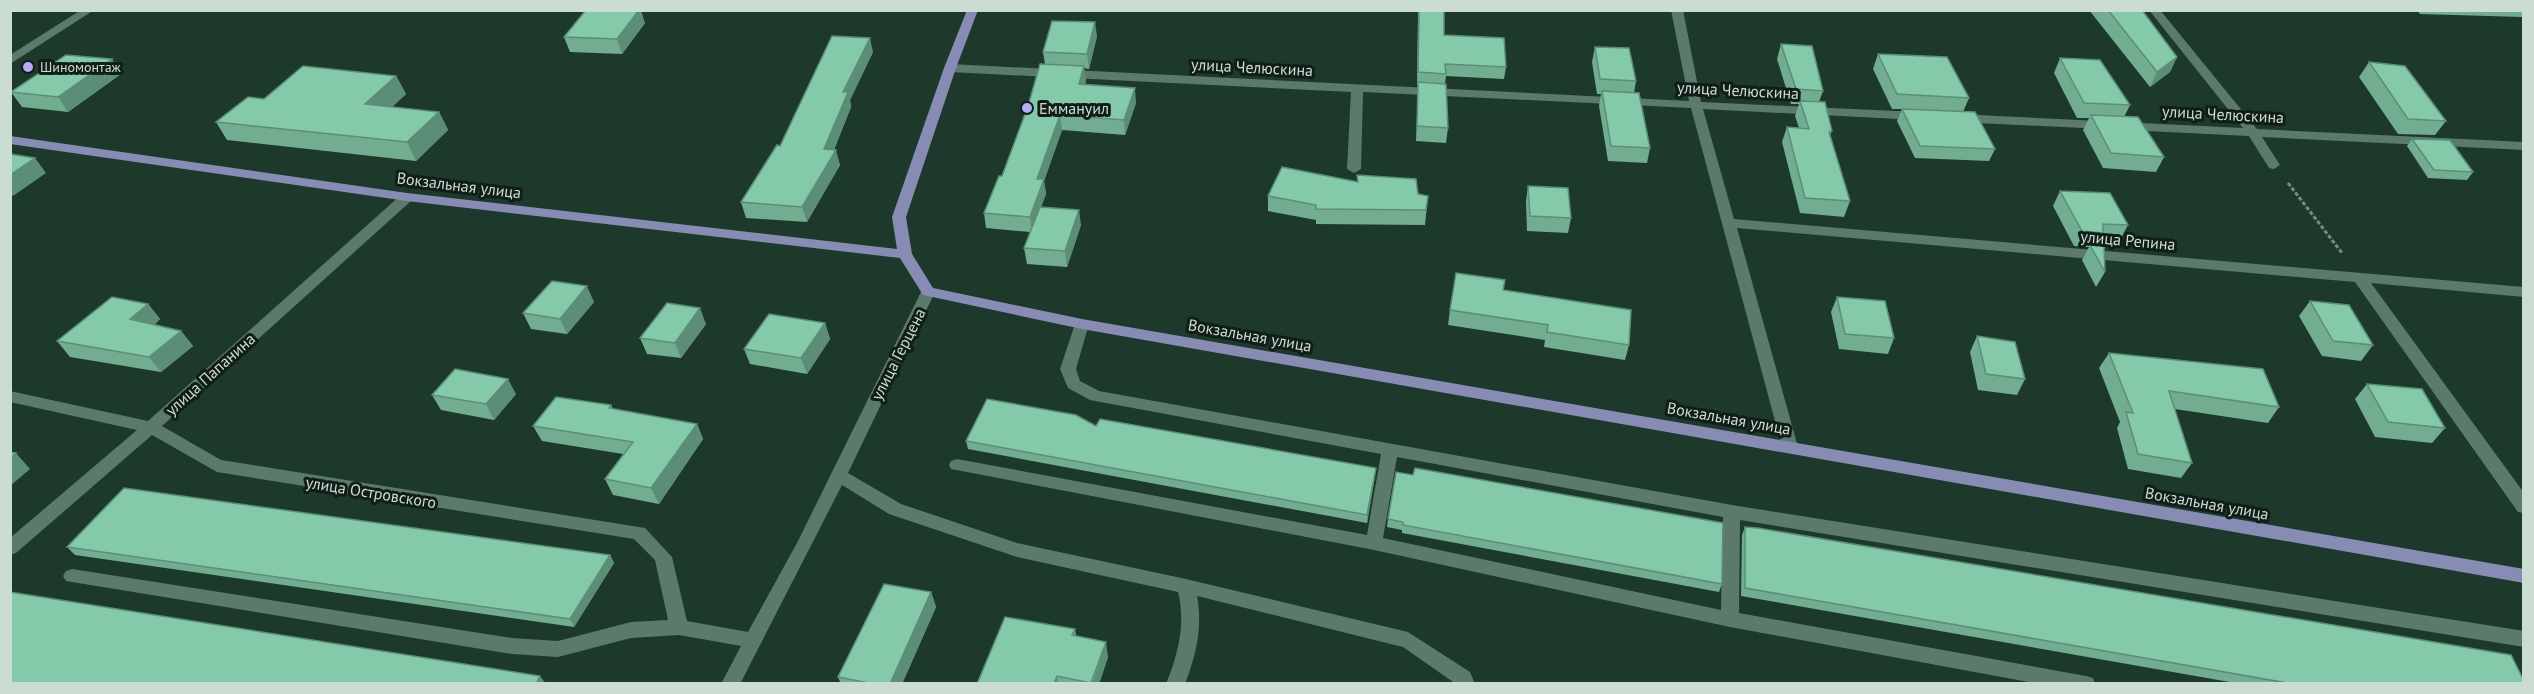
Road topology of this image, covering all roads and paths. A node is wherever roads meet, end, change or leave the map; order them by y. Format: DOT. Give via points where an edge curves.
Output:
graph roads {
  1 [pos="89,10"];
  2 [pos="973,10"];
  3 [pos="1677,10"];
  4 [pos="2154,10"];
  5 [pos="13,57"];
  6 [pos="950,68"];
  7 [pos="1357,89"];
  8 [pos="1696,105"];
  9 [pos="2253,132"];
  10 [pos="10,140"];
  11 [pos="2523,146"];
  12 [pos="2274,165"];
  13 [pos="1354,169"];
  14 [pos="407,197"];
  15 [pos="1730,224"];
  16 [pos="905,254"];
  17 [pos="2360,278"];
  18 [pos="928,292"];
  19 [pos="2523,292"];
  20 [pos="1082,324"];
  21 [pos="10,396"];
  22 [pos="151,427"];
  23 [pos="1790,447"];
  24 [pos="1390,450"];
  25 [pos="957,465"];
  26 [pos="837,474"];
  27 [pos="2523,507"];
  28 [pos="1732,513"];
  29 [pos="1374,543"];
  30 [pos="10,548"];
  31 [pos="72,576"];
  32 [pos="2523,576"];
  33 [pos="1186,586"];
  34 [pos="1730,619"];
  35 [pos="678,627"];
  36 [pos="2523,639"];
  37 [pos="753,641"];
  38 [pos="730,684"];
  39 [pos="1175,684"];
  40 [pos="1466,684"];
  41 [pos="2086,684"];
  1 -- 5 [label="street"];
  2 -- 6 [label="main road, улица Герцена"];
  3 -- 8 [label="street"];
  4 -- 9 [label="street"];
  6 -- 7 [label="street, улица Челюскина"];
  6 -- 16 [label="main road, улица Герцена" via="899,217"];
  7 -- 8 [label="street, улица Челюскина"];
  7 -- 13 [label="street"];
  8 -- 9 [label="street, улица Челюскина"];
  8 -- 15 [label="street"];
  9 -- 11 [label="street, улица Челюскина"];
  9 -- 12 [label="street"];
  10 -- 14 [label="main road, Вокзальная улица"];
  12 -- 17 [label="path"];
  14 -- 16 [label="main road, Вокзальная улица"];
  14 -- 22 [label="street, улица Папанина"];
  15 -- 17 [label="street, улица Репина"];
  15 -- 23 [label="street"];
  16 -- 18 [label="main road, улица Герцена"];
  17 -- 19 [label="street, улица Репина"];
  17 -- 27 [label="street"];
  18 -- 20 [label="main road, Вокзальная улица"];
  18 -- 26 [label="street, улица Герцена"];
  20 -- 23 [label="main road, Вокзальная улица"];
  20 -- 24 [label="street" via="1068,369 1073,384 1095,396"];
  21 -- 22 [label="street, улица Островского"];
  22 -- 30 [label="street, улица Папанина"];
  22 -- 35 [label="street, улица Островского" via="217,466 639,533 663,557"];
  23 -- 32 [label="main road, Вокзальная улица"];
  24 -- 28 [label="street"];
  24 -- 29 [label="street"];
  25 -- 29 [label="street"];
  26 -- 33 [label="street" via="895,509 960,532 1017,550"];
  26 -- 37 [label="street, улица Герцена"];
  28 -- 34 [label="street"];
  28 -- 36 [label="street"];
  29 -- 34 [label="street"];
  31 -- 35 [label="street" via="512,646 558,649 631,630"];
  33 -- 39 [label="street" via="1193,608 1187,655"];
  33 -- 40 [label="street" via="1408,640"];
  34 -- 41 [label="street"];
  35 -- 37 [label="street"];
  37 -- 38 [label="street, улица Герцена"];
}
